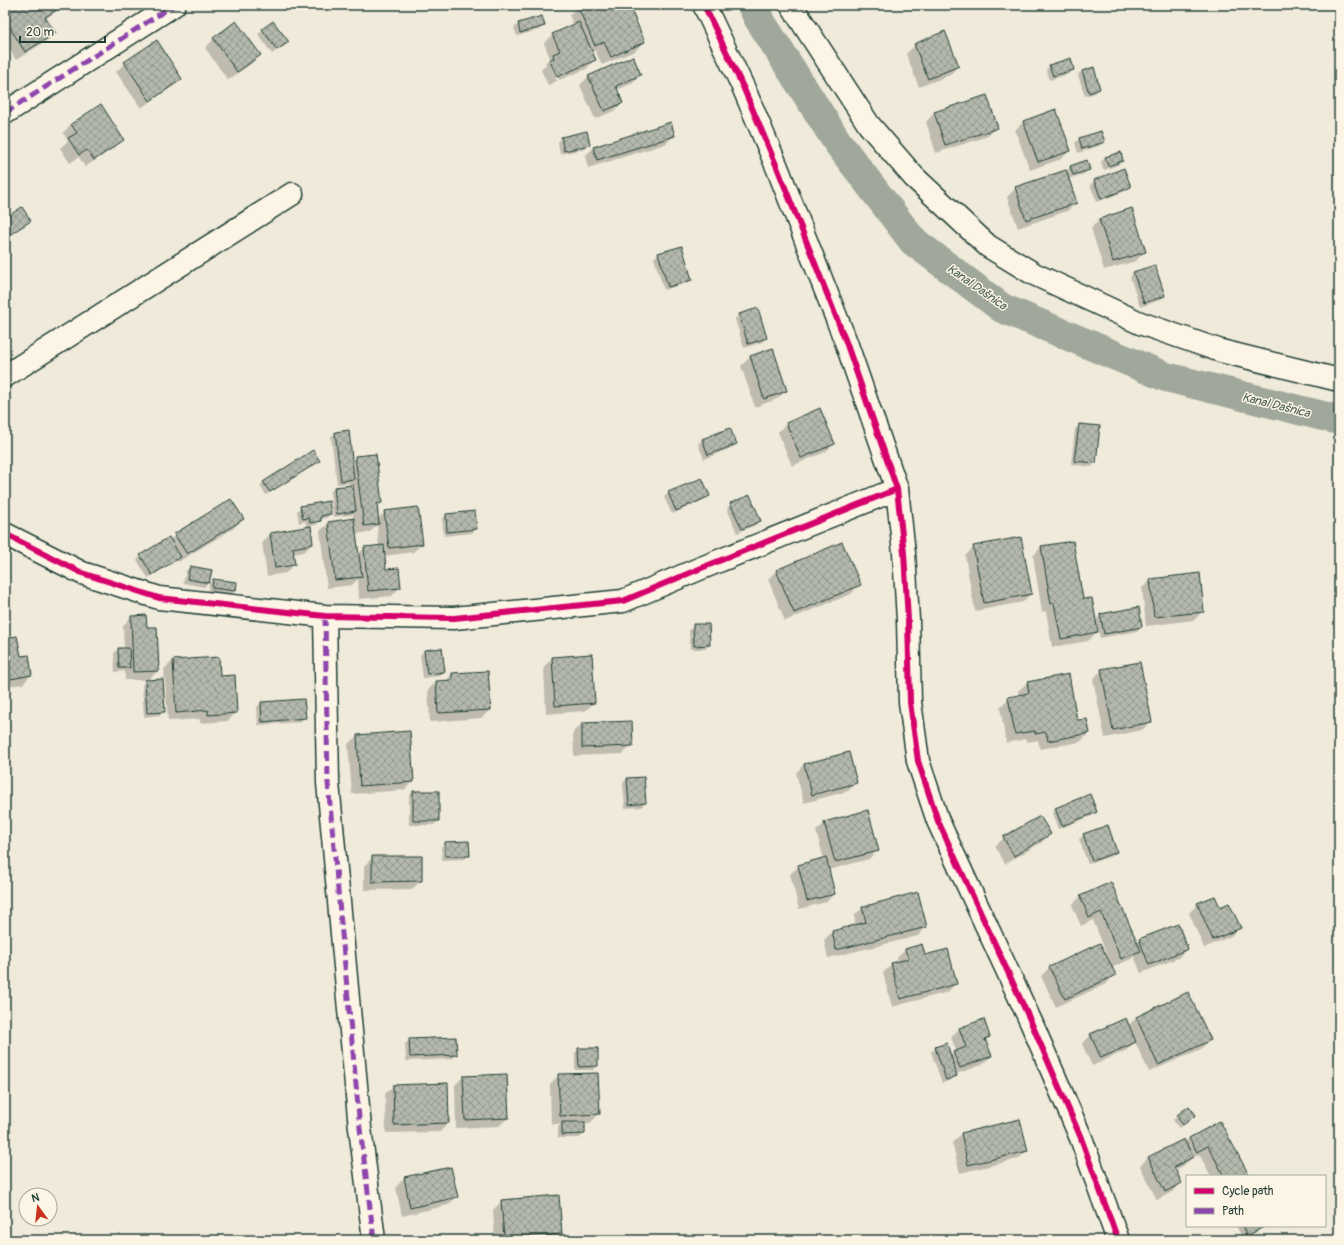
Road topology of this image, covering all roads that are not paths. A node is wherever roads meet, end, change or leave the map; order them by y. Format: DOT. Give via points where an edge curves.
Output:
graph roads {
  1 [pos="174,5"];
  2 [pos="704,5"];
  3 [pos="791,5"];
  4 [pos="5,113"];
  5 [pos="292,194"];
  6 [pos="5,376"];
  7 [pos="1339,380"];
  8 [pos="897,490"];
  9 [pos="5,534"];
  10 [pos="325,616"];
  11 [pos="374,1240"];
  12 [pos="1118,1240"];
  1 -- 4 [label="street"];
  2 -- 8 [label="street" via="777,167 846,342"];
  3 -- 7 [label="street" via="869,125 914,177 988,246 1034,274 1140,323 1221,351"];
  5 -- 6 [label="street"];
  8 -- 10 [label="street" via="623,601 454,618"];
  8 -- 12 [label="street" via="904,553 910,702 918,761 938,821 1031,1022 1081,1138"];
  9 -- 10 [label="street" via="82,573 159,598"];
  10 -- 11 [label="street" via="328,783 360,1128"];
}
